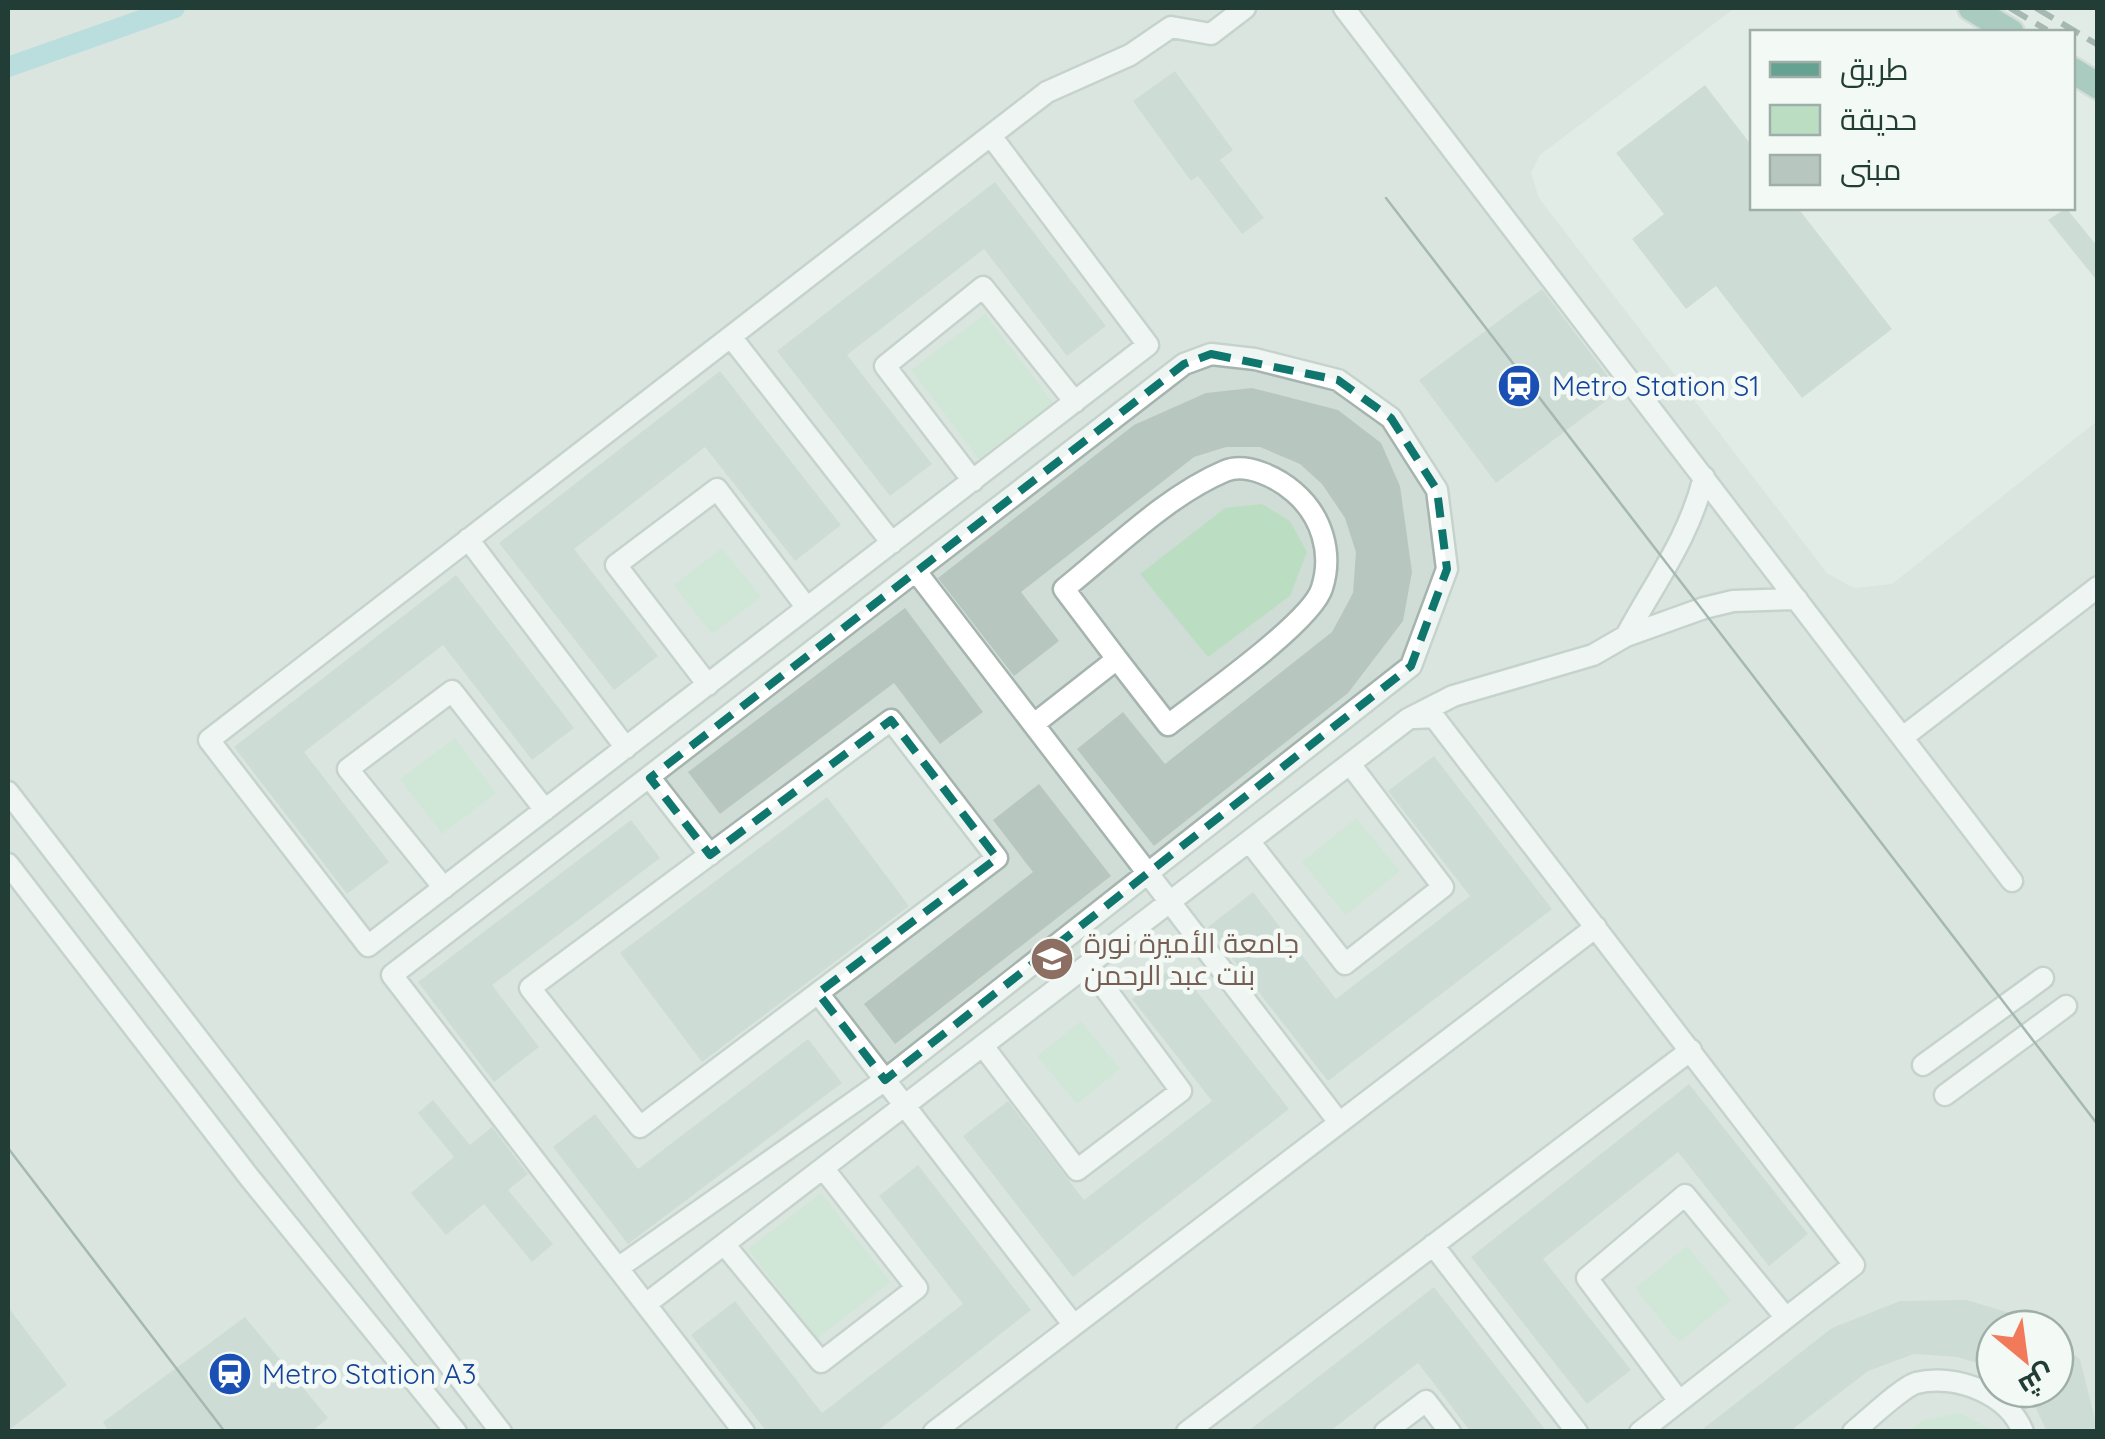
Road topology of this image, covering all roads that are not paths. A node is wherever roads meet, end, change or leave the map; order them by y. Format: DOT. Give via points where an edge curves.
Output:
graph roads {
  1 [pos="1245,8"];
  2 [pos="1344,8"];
  3 [pos="1971,8"];
  4 [pos="2008,30"];
  5 [pos="2075,72"];
  6 [pos="2098,86"];
  7 [pos="990,136"];
  8 [pos="731,336"];
  9 [pos="1075,402"];
  10 [pos="1704,477"];
  11 [pos="973,481"];
  12 [pos="468,539"];
  13 [pos="892,543"];
  14 [pos="918,574"];
  15 [pos="2098,587"];
  16 [pos="1797,599"];
  17 [pos="807,608"];
  18 [pos="1626,636"];
  19 [pos="1117,659"];
  20 [pos="708,684"];
  21 [pos="1408,718"];
  22 [pos="1034,724"];
  23 [pos="1903,737"];
  24 [pos="626,748"];
  25 [pos="1350,764"];
  26 [pos="650,778"];
  27 [pos="8,792"];
  28 [pos="545,810"];
  29 [pos="1249,841"];
  30 [pos="710,854"];
  31 [pos="8,864"];
  32 [pos="1146,871"];
  33 [pos="2012,881"];
  34 [pos="444,888"];
  35 [pos="1170,902"];
  36 [pos="1596,927"];
  37 [pos="1088,965"];
  38 [pos="2043,978"];
  39 [pos="818,993"];
  40 [pos="2066,1006"];
  41 [pos="983,1046"];
  42 [pos="1691,1050"];
  43 [pos="1923,1064"];
  44 [pos="885,1080"];
  45 [pos="1946,1095"];
  46 [pos="905,1105"];
  47 [pos="1338,1120"];
  48 [pos="822,1168"];
  49 [pos="724,1244"];
  50 [pos="1434,1245"];
  51 [pos="618,1268"];
  52 [pos="646,1304"];
  53 [pos="1786,1318"];
  54 [pos="1072,1324"];
  55 [pos="1680,1400"];
  56 [pos="456,1432"];
  57 [pos="501,1432"];
  58 [pos="744,1432"];
  59 [pos="934,1432"];
  60 [pos="1187,1432"];
  61 [pos="1385,1432"];
  62 [pos="1450,1432"];
  63 [pos="1576,1432"];
  64 [pos="1640,1432"];
  65 [pos="1853,1432"];
  66 [pos="2023,1432"];
  1 -- 7 [label="street" via="1211,34 1170,27 1130,55 1048,92"];
  2 -- 10 [label="street"];
  3 -- 4 [label="main road"];
  5 -- 6 [label="main road"];
  7 -- 8 [label="street"];
  7 -- 9 [label="street" via="1148,346"];
  8 -- 12 [label="street"];
  8 -- 13 [label="street"];
  9 -- 11 [label="street"];
  9 -- 11 [label="street" via="983,287 885,366"];
  10 -- 16 [label="street"];
  10 -- 18 [label="street" via="1694,518"];
  11 -- 13 [label="street"];
  12 -- 24 [label="street"];
  12 -- 34 [label="street" via="209,740 368,946"];
  13 -- 17 [label="street"];
  14 -- 22 [label="street"];
  14 -- 26 [label="street"];
  14 -- 32 [label="street" via="1184,364 1211,354 1338,380 1391,418 1437,490 1448,569 1411,666"];
  15 -- 23 [label="street"];
  16 -- 18 [label="street" via="1733,601"];
  16 -- 23 [label="street"];
  17 -- 20 [label="street"];
  17 -- 20 [label="street" via="717,488 616,564"];
  18 -- 21 [label="street" via="1593,655 1494,681"];
  19 -- 19 [label="street" via="1168,725 1279,639 1322,591 1326,538 1306,502 1275,475 1228,470 1173,503 1064,589"];
  19 -- 22 [label="street"];
  20 -- 24 [label="street"];
  21 -- 25 [label="street"];
  21 -- 36 [label="street" via="1434,717"];
  22 -- 32 [label="street"];
  23 -- 33 [label="street"];
  24 -- 28 [label="street"];
  25 -- 29 [label="street"];
  25 -- 29 [label="street" via="1443,888 1345,964"];
  26 -- 30 [label="street"];
  26 -- 51 [label="street" via="392,974"];
  27 -- 57 [label="street"];
  28 -- 34 [label="street"];
  28 -- 34 [label="street" via="452,691 348,768"];
  29 -- 35 [label="street"];
  30 -- 39 [label="street" via="891,720 997,858"];
  30 -- 39 [label="street" via="530,988 640,1127"];
  31 -- 56 [label="street" via="249,1178"];
  32 -- 35 [label="street"];
  32 -- 44 [label="street"];
  35 -- 37 [label="street"];
  35 -- 47 [label="street"];
  36 -- 42 [label="street"];
  36 -- 47 [label="street"];
  37 -- 41 [label="street"];
  37 -- 41 [label="street" via="1182,1091 1077,1170"];
  38 -- 43 [label="street"];
  39 -- 44 [label="street"];
  40 -- 45 [label="street"];
  41 -- 46 [label="street"];
  42 -- 50 [label="street"];
  42 -- 53 [label="street" via="1854,1265"];
  44 -- 46 [label="street"];
  44 -- 51 [label="street"];
  46 -- 48 [label="street"];
  46 -- 54 [label="street"];
  47 -- 54 [label="street"];
  48 -- 49 [label="street"];
  48 -- 49 [label="street" via="917,1288 821,1362"];
  49 -- 52 [label="street"];
  50 -- 60 [label="street"];
  50 -- 63 [label="street"];
  51 -- 52 [label="street"];
  52 -- 58 [label="street"];
  53 -- 55 [label="street"];
  53 -- 55 [label="street" via="1686,1195 1587,1278"];
  54 -- 59 [label="street"];
  55 -- 64 [label="street"];
  61 -- 62 [label="street" via="1426,1401"];
  65 -- 66 [label="street" via="1915,1384 1971,1385 2015,1411"];
}
